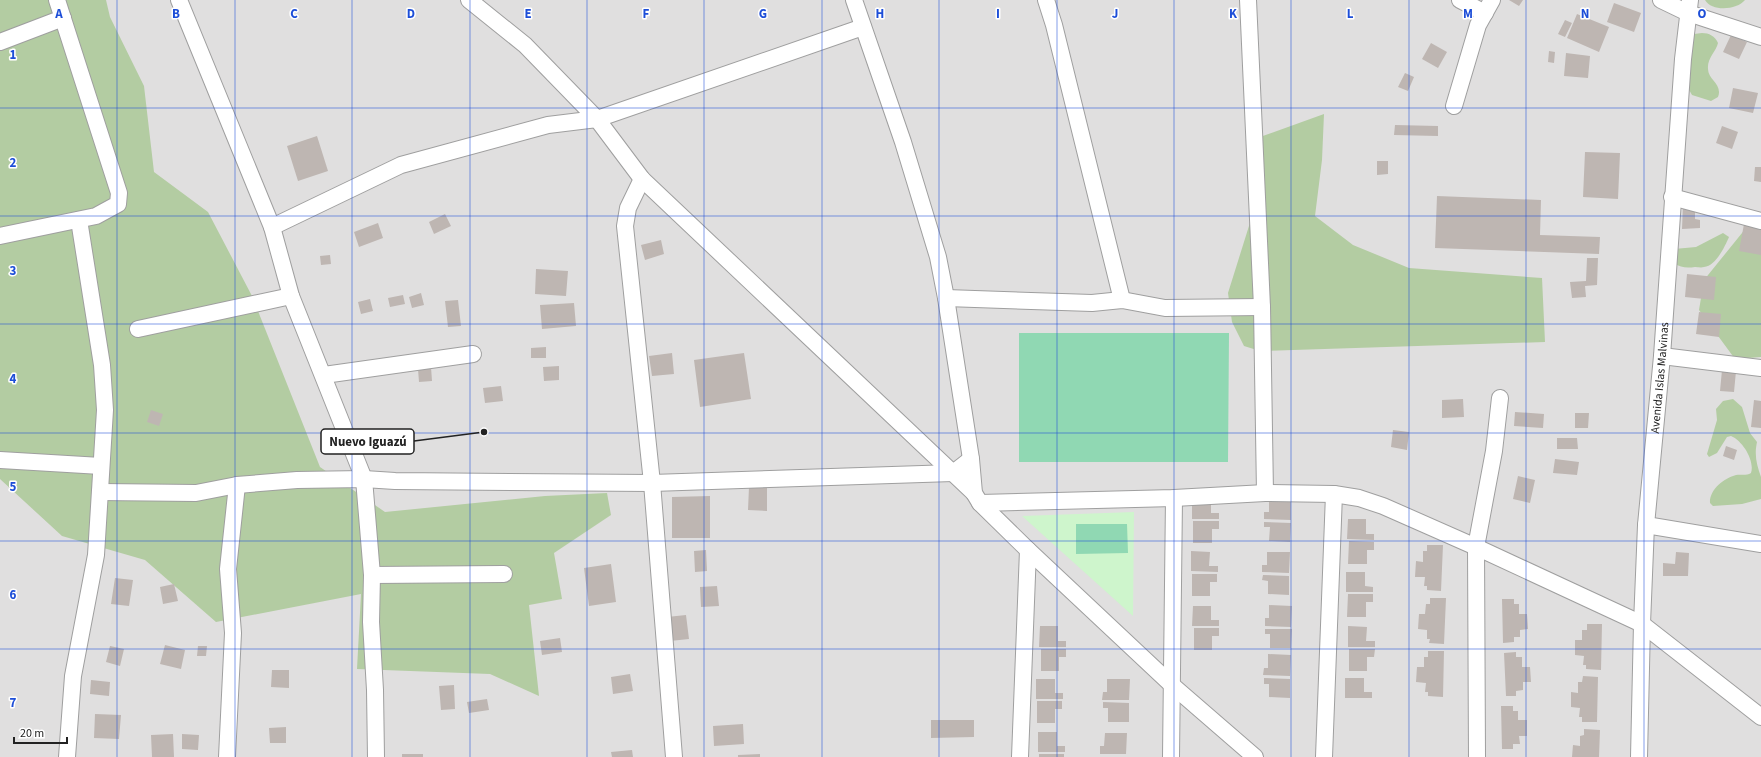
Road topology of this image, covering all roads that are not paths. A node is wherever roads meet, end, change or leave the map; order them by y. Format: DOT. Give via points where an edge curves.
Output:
graph roads {
  1 [pos="57,0"];
  2 [pos="178,0"];
  3 [pos="469,0"];
  4 [pos="854,0"];
  5 [pos="1046,0"];
  6 [pos="1248,0"];
  7 [pos="1460,0"];
  8 [pos="1661,0"];
  9 [pos="1488,6"];
  10 [pos="1689,6"];
  11 [pos="63,18"];
  12 [pos="863,27"];
  13 [pos="1761,38"];
  14 [pos="0,42"];
  15 [pos="1454,106"];
  16 [pos="597,119"];
  17 [pos="642,179"];
  18 [pos="1672,197"];
  19 [pos="78,220"];
  20 [pos="1761,221"];
  21 [pos="272,227"];
  22 [pos="0,236"];
  23 [pos="291,296"];
  24 [pos="946,298"];
  25 [pos="1122,300"];
  26 [pos="1262,307"];
  27 [pos="138,329"];
  28 [pos="473,354"];
  29 [pos="1662,356"];
  30 [pos="1761,368"];
  31 [pos="324,375"];
  32 [pos="1500,398"];
  33 [pos="971,459"];
  34 [pos="0,460"];
  35 [pos="101,466"];
  36 [pos="953,473"];
  37 [pos="364,479"];
  38 [pos="652,483"];
  39 [pos="237,485"];
  40 [pos="100,492"];
  41 [pos="1265,493"];
  42 [pos="1334,494"];
  43 [pos="977,498"];
  44 [pos="1174,498"];
  45 [pos="1646,525"];
  46 [pos="1761,544"];
  47 [pos="1476,547"];
  48 [pos="1028,550"];
  49 [pos="504,574"];
  50 [pos="372,575"];
  51 [pos="1642,624"];
  52 [pos="1173,686"];
  53 [pos="1761,717"];
  54 [pos="68,757"];
  55 [pos="227,757"];
  56 [pos="376,757"];
  57 [pos="674,757"];
  58 [pos="1020,757"];
  59 [pos="1171,757"];
  60 [pos="1255,757"];
  61 [pos="1324,757"];
  62 [pos="1477,757"];
  63 [pos="1639,757"];
  1 -- 11 [label="street"];
  2 -- 21 [label="street"];
  3 -- 16 [label="street" via="525,45"];
  4 -- 12 [label="street"];
  5 -- 25 [label="street"];
  6 -- 26 [label="street"];
  7 -- 9 [label="street"];
  8 -- 10 [label="street"];
  9 -- 15 [label="street" via="1478,25"];
  10 -- 13 [label="street"];
  10 -- 18 [label="street, Avenida Islas Malvinas" via="1682,58"];
  11 -- 14 [label="street"];
  11 -- 19 [label="street" via="119,193 118,204 96,216"];
  12 -- 16 [label="street"];
  12 -- 24 [label="street" via="924,208"];
  16 -- 17 [label="street"];
  16 -- 21 [label="street" via="548,126 401,165"];
  17 -- 36 [label="street"];
  17 -- 38 [label="street" via="628,208 625,226"];
  18 -- 20 [label="street"];
  18 -- 29 [label="street, Avenida Islas Malvinas"];
  19 -- 22 [label="street"];
  19 -- 35 [label="street" via="102,365 105,410"];
  21 -- 23 [label="street"];
  23 -- 27 [label="street"];
  23 -- 31 [label="street"];
  24 -- 25 [label="street" via="1092,303"];
  24 -- 33 [label="street"];
  25 -- 26 [label="street" via="1165,308"];
  26 -- 41 [label="street"];
  28 -- 31 [label="street"];
  29 -- 30 [label="street"];
  29 -- 45 [label="street, Avenida Islas Malvinas"];
  31 -- 37 [label="street"];
  32 -- 47 [label="street" via="1494,451"];
  33 -- 36 [label="street"];
  33 -- 43 [label="street"];
  34 -- 35 [label="street"];
  35 -- 40 [label="street"];
  36 -- 38 [label="street"];
  36 -- 43 [label="street"];
  37 -- 38 [label="street"];
  37 -- 39 [label="street" via="297,480"];
  37 -- 50 [label="street"];
  38 -- 57 [label="street"];
  39 -- 40 [label="street" via="196,493"];
  39 -- 55 [label="street" via="228,569 233,633"];
  40 -- 54 [label="street" via="96,555 73,676"];
  41 -- 42 [label="street"];
  41 -- 44 [label="street"];
  42 -- 47 [label="street" via="1359,498 1382,506"];
  42 -- 61 [label="street"];
  43 -- 44 [label="street"];
  43 -- 48 [label="street"];
  44 -- 52 [label="street"];
  45 -- 46 [label="street"];
  45 -- 51 [label="street, Avenida Islas Malvinas"];
  47 -- 51 [label="street"];
  47 -- 62 [label="street"];
  48 -- 52 [label="street"];
  48 -- 58 [label="street"];
  49 -- 50 [label="street"];
  50 -- 56 [label="street" via="371,622"];
  51 -- 53 [label="street"];
  51 -- 63 [label="street, Avenida Islas Malvinas"];
  52 -- 59 [label="street"];
  52 -- 60 [label="street"];
}
